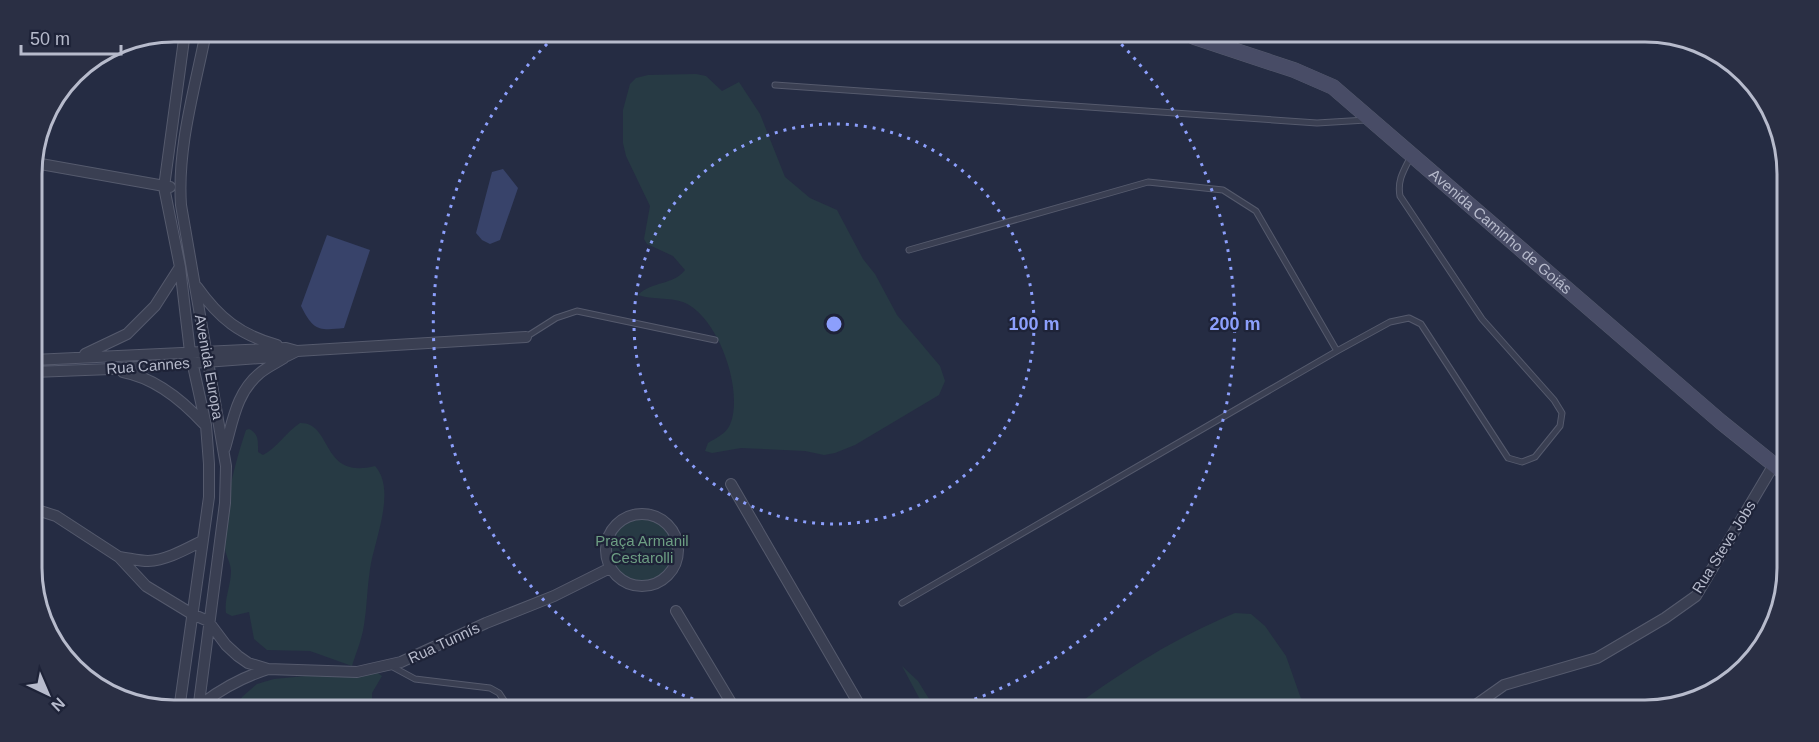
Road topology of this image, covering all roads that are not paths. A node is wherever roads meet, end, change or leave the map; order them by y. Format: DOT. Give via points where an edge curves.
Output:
graph roads {
  1 [pos="184,42"];
  2 [pos="204,42"];
  3 [pos="1209,42"];
  4 [pos="775,84"];
  5 [pos="1372,119"];
  6 [pos="1412,154"];
  7 [pos="42,163"];
  8 [pos="164,187"];
  9 [pos="180,187"];
  10 [pos="909,250"];
  11 [pos="180,267"];
  12 [pos="196,285"];
  13 [pos="526,338"];
  14 [pos="715,340"];
  15 [pos="1337,351"];
  16 [pos="286,352"];
  17 [pos="206,356"];
  18 [pos="78,357"];
  19 [pos="192,357"];
  20 [pos="42,359"];
  21 [pos="111,369"];
  22 [pos="42,372"];
  23 [pos="206,425"];
  24 [pos="224,452"];
  25 [pos="1777,467"];
  26 [pos="1777,470"];
  27 [pos="731,484"];
  28 [pos="42,512"];
  29 [pos="202,541"];
  30 [pos="119,557"];
  31 [pos="610,568"];
  32 [pos="902,603"];
  33 [pos="676,611"];
  34 [pos="192,614"];
  35 [pos="208,621"];
  36 [pos="390,665"];
  37 [pos="268,669"];
  38 [pos="180,700"];
  39 [pos="201,700"];
  40 [pos="205,700"];
  41 [pos="504,700"];
  42 [pos="730,700"];
  43 [pos="857,700"];
  44 [pos="1483,700"];
  1 -- 8 [label="street, Avenida Europa"];
  2 -- 9 [label="street, Avenida Europa" via="185,134"];
  3 -- 5 [label="main road, Avenida Caminho de Goiás" via="1333,87"];
  4 -- 5 [label="lane" via="1317,123"];
  5 -- 6 [label="main road, Avenida Caminho de Goiás"];
  6 -- 15 [label="lane" via="1399,179 1400,195 1482,319 1554,400 1562,413 1560,426 1535,457 1522,462 1508,458 1421,324 1409,318 1390,322"];
  6 -- 25 [label="main road, Avenida Caminho de Goiás"];
  7 -- 8 [label="street"];
  8 -- 9 [label="street"];
  8 -- 11 [label="street, Avenida Europa"];
  9 -- 12 [label="street, Avenida Europa"];
  10 -- 15 [label="lane" via="1148,182 1223,190 1256,211"];
  11 -- 18 [label="street" via="155,306 127,334"];
  11 -- 19 [label="street, Avenida Europa"];
  12 -- 16 [label="street" via="240,331"];
  12 -- 17 [label="street, Avenida Europa"];
  13 -- 14 [label="lane" via="556,318 577,311"];
  13 -- 16 [label="street, Rua Cannes"];
  15 -- 32 [label="lane"];
  16 -- 17 [label="street, Rua Cannes"];
  16 -- 24 [label="street" via="242,392"];
  17 -- 19 [label="street, Rua Cannes"];
  17 -- 24 [label="street, Avenida Europa"];
  18 -- 19 [label="street, Rua Cannes"];
  18 -- 20 [label="street, Rua Cannes"];
  19 -- 21 [label="street, Rua Cannes"];
  19 -- 23 [label="street, Avenida Europa"];
  21 -- 22 [label="street, Rua Cannes"];
  21 -- 23 [label="street" via="133,374 164,390"];
  23 -- 24 [label="street"];
  23 -- 29 [label="street, Avenida Europa" via="209,496"];
  24 -- 35 [label="street, Avenida Europa" via="225,503"];
  26 -- 44 [label="street, Rua Steve Jobs" via="1696,596 1597,658 1504,685"];
  27 -- 43 [label="street"];
  28 -- 30 [label="street" via="56,516"];
  29 -- 30 [label="street" via="161,559"];
  29 -- 34 [label="street, Avenida Europa"];
  30 -- 34 [label="street" via="146,586"];
  31 -- 31 [label="street" via="618,577 639,586 662,580 676,561 676,537 661,519 638,514 627,517 617,524 606,545"];
  31 -- 36 [label="street, Rua Tunnís" via="554,596"];
  33 -- 42 [label="street"];
  34 -- 35 [label="street"];
  34 -- 38 [label="street, Avenida Europa"];
  35 -- 37 [label="street" via="238,656"];
  35 -- 39 [label="street, Avenida Europa"];
  36 -- 37 [label="street, Rua Tunnís" via="357,672"];
  36 -- 41 [label="lane" via="415,679 490,688"];
  37 -- 40 [label="street" via="243,677"];
}
